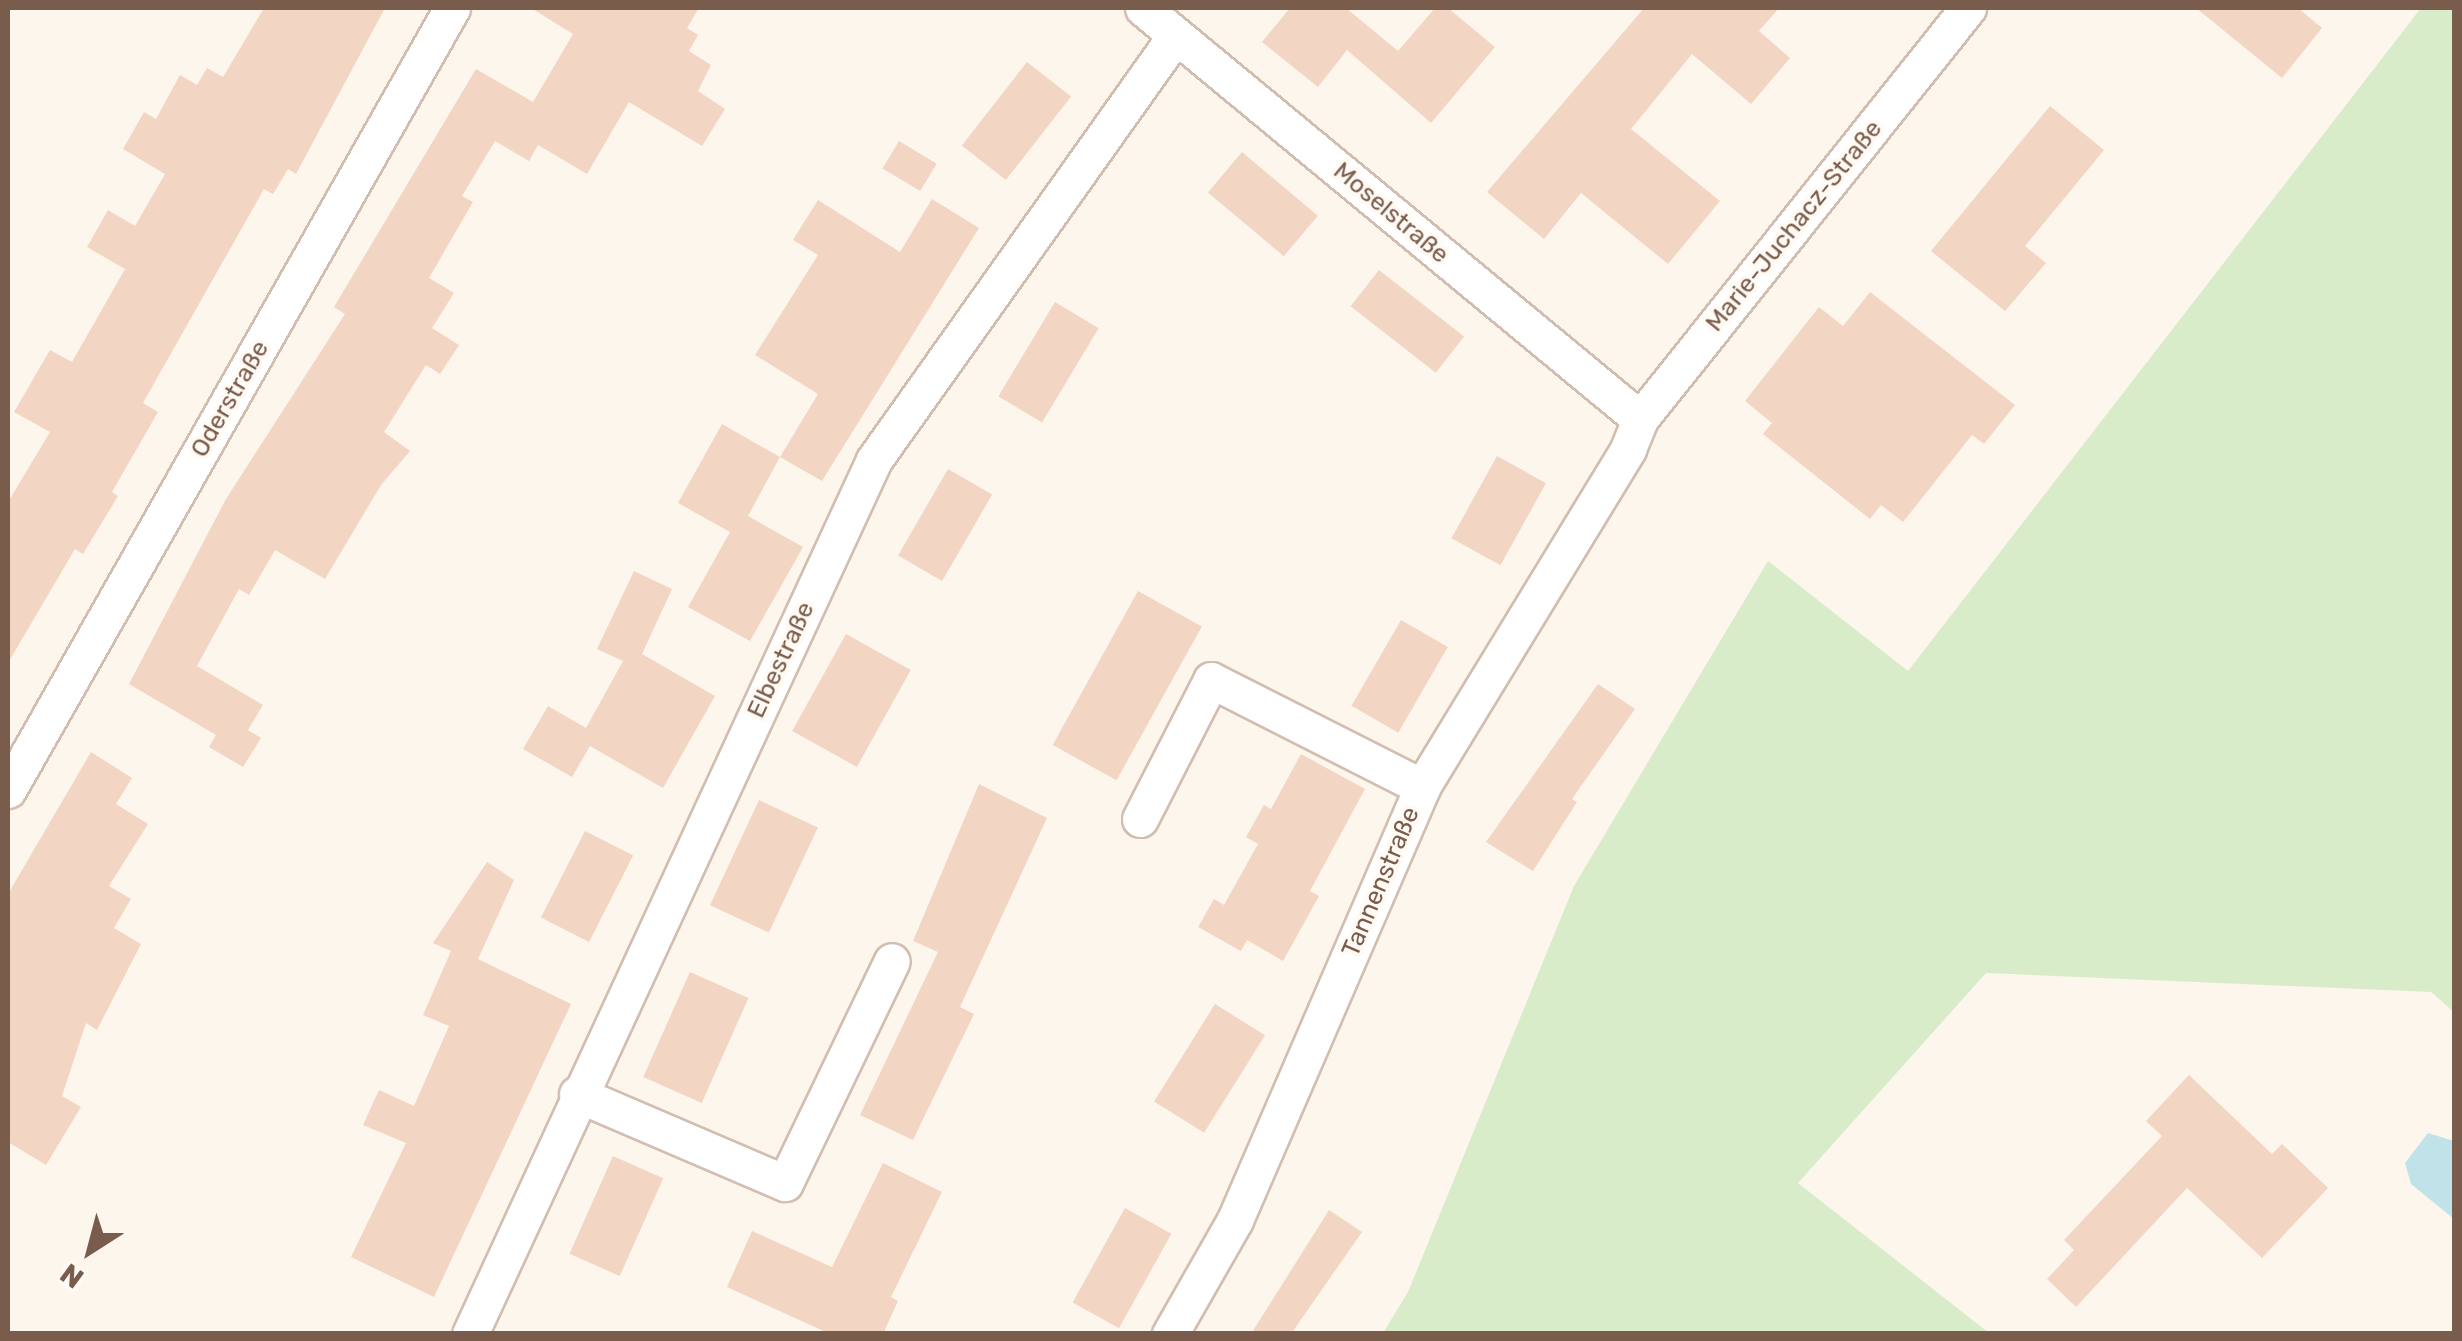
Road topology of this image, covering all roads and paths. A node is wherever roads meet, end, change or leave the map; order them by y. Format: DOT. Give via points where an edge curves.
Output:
graph roads {
  1 [pos="452,8"];
  2 [pos="1143,8"];
  3 [pos="1968,8"];
  4 [pos="1176,35"];
  5 [pos="1634,434"];
  6 [pos="1422,788"];
  7 [pos="8,790"];
  8 [pos="1140,819"];
  9 [pos="892,961"];
  10 [pos="577,1094"];
  11 [pos="470,1334"];
  12 [pos="1170,1334"];
  1 -- 7 [label="street, Oderstraße"];
  2 -- 4 [label="street, Moselstraße"];
  3 -- 5 [label="street, Marie-Juchacz-Straße"];
  4 -- 5 [label="street, Moselstraße"];
  4 -- 10 [label="street, Elbestraße" via="874,460"];
  5 -- 6 [label="street, Tannenstraße"];
  6 -- 8 [label="street" via="1211,680"];
  6 -- 12 [label="street, Tannenstraße" via="1235,1220"];
  9 -- 10 [label="street" via="785,1183"];
  10 -- 11 [label="street, Elbestraße"];
}
